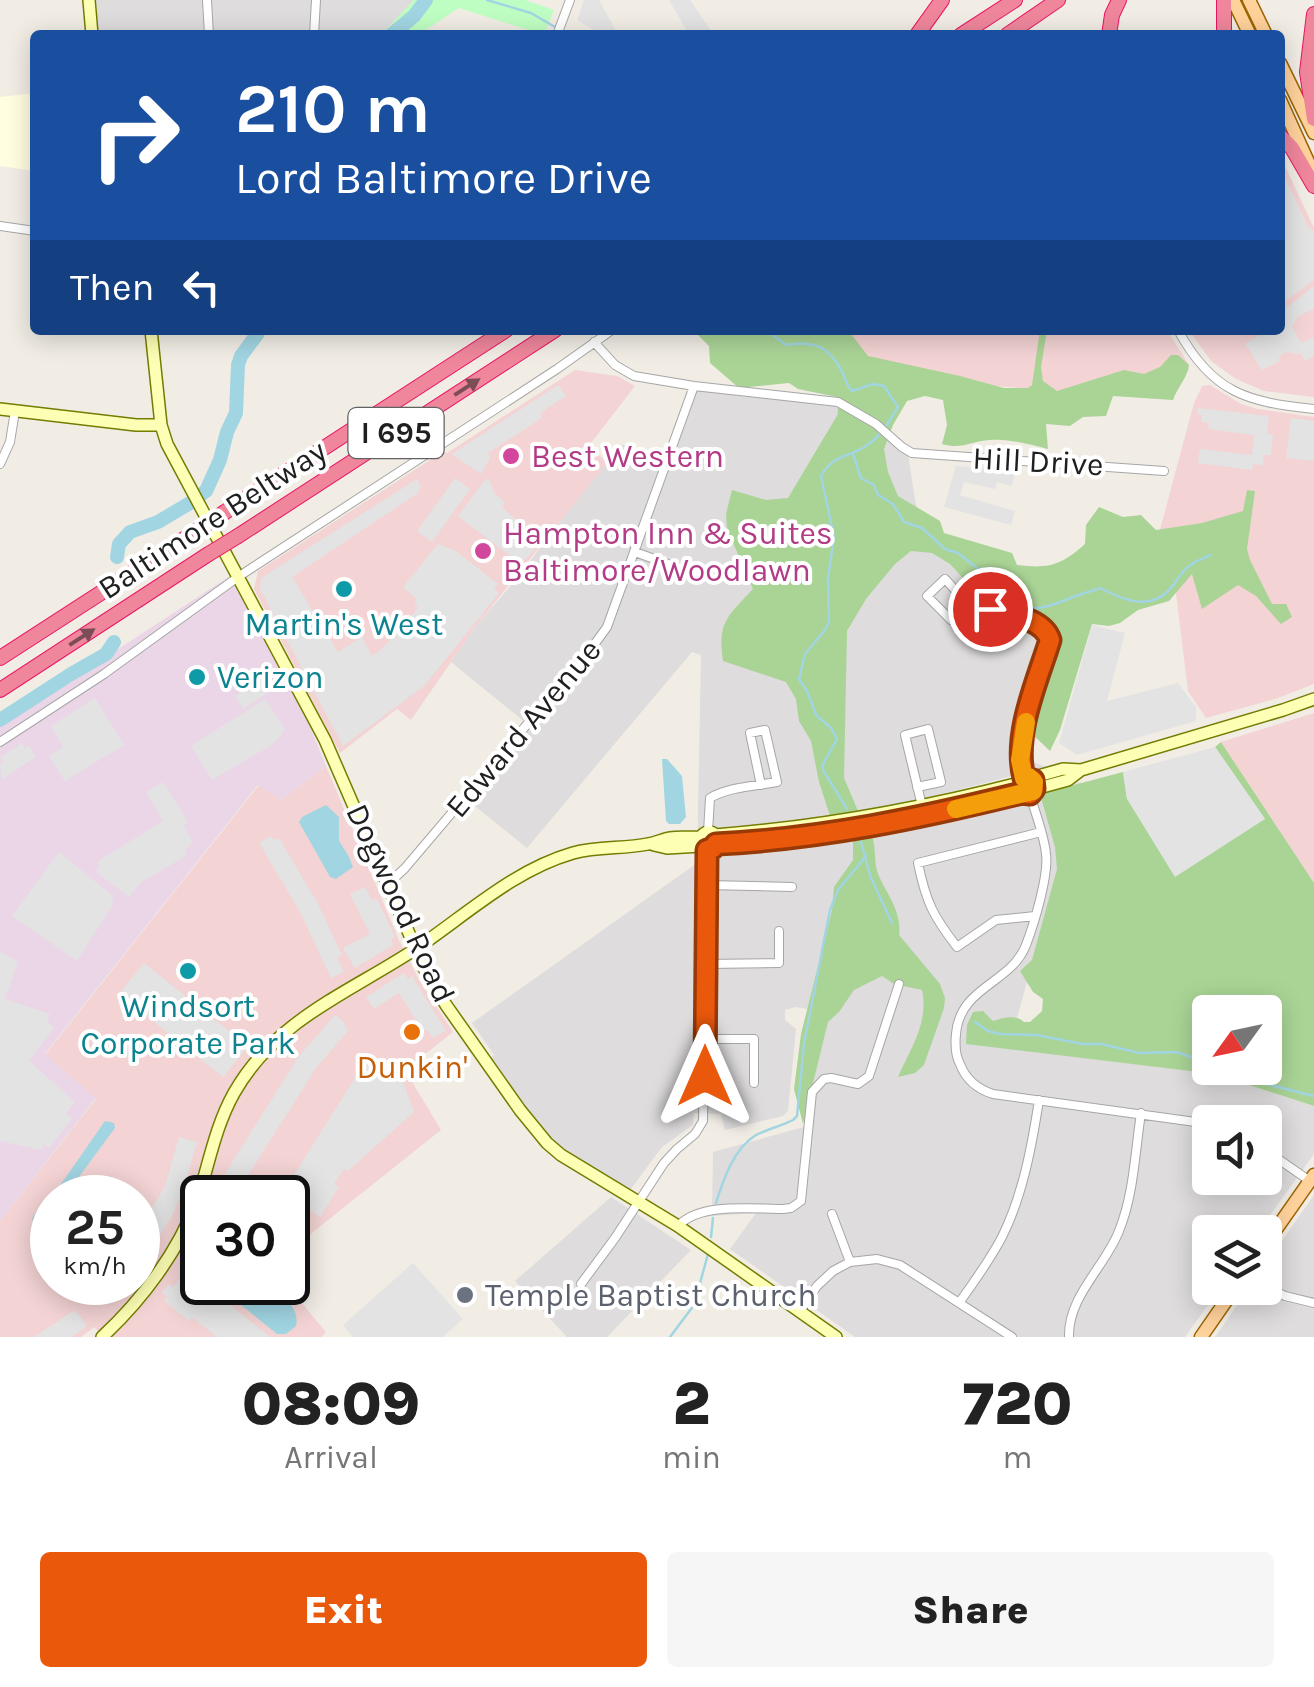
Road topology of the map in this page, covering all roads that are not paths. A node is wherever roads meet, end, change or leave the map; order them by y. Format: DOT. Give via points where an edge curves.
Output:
graph roads {
  1 [pos="89,0"];
  2 [pos="207,0"];
  3 [pos="316,0"];
  4 [pos="570,0"];
  5 [pos="942,0"];
  6 [pos="1015,0"];
  7 [pos="1058,0"];
  8 [pos="1119,0"];
  9 [pos="1224,0"];
  10 [pos="1234,0"];
  11 [pos="1249,0"];
  12 [pos="1314,14"];
  13 [pos="92,30"];
  14 [pos="209,30"];
  15 [pos="314,30"];
  16 [pos="559,30"];
  17 [pos="920,30"];
  18 [pos="969,30"];
  19 [pos="1013,30"];
  20 [pos="1110,30"];
  21 [pos="1224,30"];
  22 [pos="1248,30"];
  23 [pos="1264,30"];
  24 [pos="1285,74"];
  25 [pos="1285,96"];
  26 [pos="1285,111"];
  27 [pos="1314,119"];
  28 [pos="1314,133"];
  29 [pos="1285,141"];
  30 [pos="1314,156"];
  31 [pos="1314,176"];
  32 [pos="1314,186"];
  33 [pos="0,226"];
  34 [pos="30,230"];
  35 [pos="152,335"];
  36 [pos="498,335"];
  37 [pos="547,335"];
  38 [pos="604,335"];
  39 [pos="1181,335"];
  40 [pos="594,342"];
  41 [pos="694,386"];
  42 [pos="0,409"];
  43 [pos="1314,409"];
  44 [pos="15,411"];
  45 [pos="161,425"];
  46 [pos="0,464"];
  47 [pos="1164,471"];
  48 [pos="635,552"];
  49 [pos="700,576"];
  50 [pos="238,577"];
  51 [pos="968,602"];
  52 [pos="0,658"];
  53 [pos="0,690"];
  54 [pos="1314,699"];
  55 [pos="0,742"];
  56 [pos="761,785"];
  57 [pos="1027,786"];
  58 [pos="917,787"];
  59 [pos="922,806"];
  60 [pos="1041,832"];
  61 [pos="708,841"];
  62 [pos="388,884"];
  63 [pos="707,885"];
  64 [pos="792,887"];
  65 [pos="1035,916"];
  66 [pos="779,931"];
  67 [pos="415,949"];
  68 [pos="706,964"];
  69 [pos="899,984"];
  70 [pos="705,1039"];
  71 [pos="754,1083"];
  72 [pos="1039,1100"];
  73 [pos="1142,1114"];
  74 [pos="1192,1121"];
  75 [pos="1282,1160"];
  76 [pos="1312,1178"];
  77 [pos="639,1201"];
  78 [pos="832,1214"];
  79 [pos="1282,1221"];
  80 [pos="678,1226"];
  81 [pos="850,1262"];
  82 [pos="581,1284"];
  83 [pos="1282,1294"];
  84 [pos="959,1303"];
  85 [pos="1314,1303"];
  86 [pos="1223,1305"];
  87 [pos="800,1312"];
  88 [pos="102,1337"];
  89 [pos="836,1337"];
  90 [pos="1012,1337"];
  91 [pos="1069,1337"];
  92 [pos="1200,1337"];
  1 -- 13 [label="main road"];
  2 -- 14 [label="street"];
  3 -- 15 [label="street"];
  4 -- 16 [label="street"];
  5 -- 17 [label="highway"];
  6 -- 18 [label="highway"];
  7 -- 19 [label="highway"];
  8 -- 20 [label="highway"];
  9 -- 21 [label="highway"];
  10 -- 22 [label="main road"];
  11 -- 23 [label="main road"];
  12 -- 27 [label="highway" via="1307,72"];
  24 -- 28 [label="main road"];
  25 -- 30 [label="main road"];
  26 -- 31 [label="main road"];
  29 -- 32 [label="highway"];
  33 -- 34 [label="street"];
  35 -- 45 [label="main road, Dogwood Road"];
  36 -- 52 [label="highway, Baltimore Beltway / I 695, bridge"];
  53 -- 37 [label="highway, Baltimore Beltway / I 695, one-way, bridge"];
  38 -- 40 [label="street"];
  39 -- 43 [label="street" via="1204,369 1231,390 1261,402"];
  40 -- 41 [label="street" via="626,374"];
  40 -- 50 [label="street"];
  41 -- 47 [label="street, Hill Drive" via="838,402 912,453"];
  41 -- 48 [label="street, Edward Avenue"];
  42 -- 44 [label="main road"];
  44 -- 45 [label="main road"];
  44 -- 46 [label="street"];
  45 -- 50 [label="main road, Dogwood Road"];
  48 -- 49 [label="street"];
  48 -- 62 [label="street, Edward Avenue" via="600,638"];
  50 -- 55 [label="street"];
  50 -- 62 [label="main road, Dogwood Road" via="329,750"];
  51 -- 51 [label="street" via="945,579 927,596 951,620"];
  51 -- 57 [label="street" via="1035,623 1049,635 1024,732 1020,760"];
  54 -- 57 [label="main road" via="1081,770 1068,780"];
  56 -- 56 [label="street" via="776,782 765,730 750,733"];
  56 -- 61 [label="street" via="710,798"];
  57 -- 59 [label="main road"];
  57 -- 60 [label="street"];
  57 -- 61 [label="main road" via="853,830"];
  58 -- 58 [label="street" via="905,735 928,729 941,782"];
  58 -- 59 [label="street"];
  59 -- 61 [label="main road"];
  60 -- 65 [label="street" via="1046,866"];
  60 -- 65 [label="street" via="918,864 928,903 958,947 996,920"];
  61 -- 63 [label="street"];
  61 -- 67 [label="main road" via="573,853 509,883"];
  62 -- 67 [label="main road, Dogwood Road"];
  63 -- 64 [label="street"];
  63 -- 68 [label="street"];
  65 -- 72 [label="street" via="1017,962 964,1008 955,1042 960,1066 975,1086"];
  66 -- 68 [label="street" via="779,964"];
  67 -- 77 [label="main road, Dogwood Road" via="446,1005 535,1130 561,1155"];
  67 -- 88 [label="main road" via="298,1020 248,1071 223,1116 182,1236"];
  68 -- 70 [label="street"];
  69 -- 80 [label="street" via="869,1076 852,1084 824,1078 812,1092 801,1200 791,1208 702,1212"];
  70 -- 71 [label="street" via="754,1039"];
  70 -- 77 [label="street" via="704,1121"];
  72 -- 73 [label="street"];
  72 -- 84 [label="street" via="1008,1224"];
  73 -- 74 [label="street"];
  73 -- 91 [label="street" via="1124,1216 1073,1309"];
  75 -- 76 [label="street"];
  76 -- 79 [label="main road"];
  77 -- 80 [label="main road, Dogwood Road"];
  77 -- 82 [label="street"];
  78 -- 81 [label="street"];
  80 -- 87 [label="main road, Dogwood Road"];
  81 -- 84 [label="street" via="900,1265"];
  81 -- 87 [label="street" via="826,1277"];
  83 -- 85 [label="street"];
  84 -- 90 [label="street"];
  86 -- 92 [label="main road"];
  87 -- 89 [label="main road, Dogwood Road"];
}
